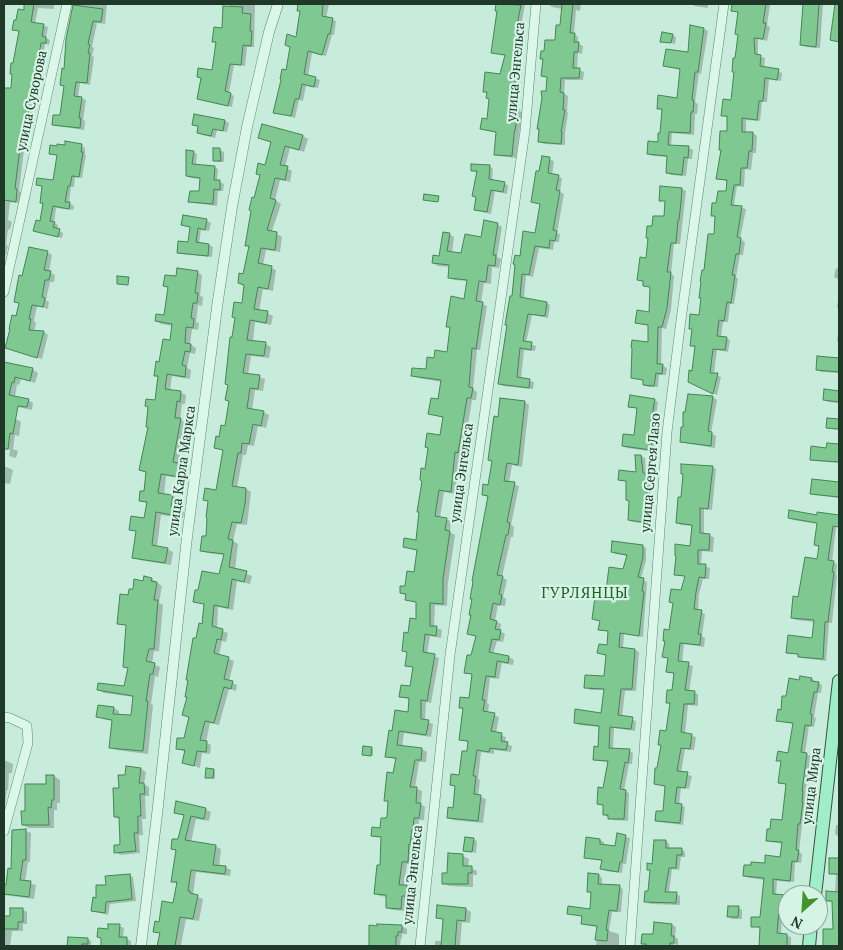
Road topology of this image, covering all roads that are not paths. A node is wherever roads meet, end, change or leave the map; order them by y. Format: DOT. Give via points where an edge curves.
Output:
graph roads {
  1 [pos="67,4"];
  2 [pos="278,4"];
  3 [pos="536,4"];
  4 [pos="724,4"];
  5 [pos="4,292"];
  6 [pos="839,681"];
  7 [pos="4,718"];
  8 [pos="4,830"];
  9 [pos="816,885"];
  10 [pos="140,946"];
  11 [pos="420,946"];
  12 [pos="630,946"];
  1 -- 5 [label="street, улица Суворова"];
  2 -- 10 [label="street, улица Карла Маркса" via="247,127 218,300"];
  3 -- 11 [label="street, улица Энгельса" via="525,131 450,655"];
  4 -- 12 [label="street, улица Сергея Лазо" via="667,432"];
  6 -- 9 [label="main road, улица Мира"];
  7 -- 8 [label="street" via="27,726 28,743"];
}
